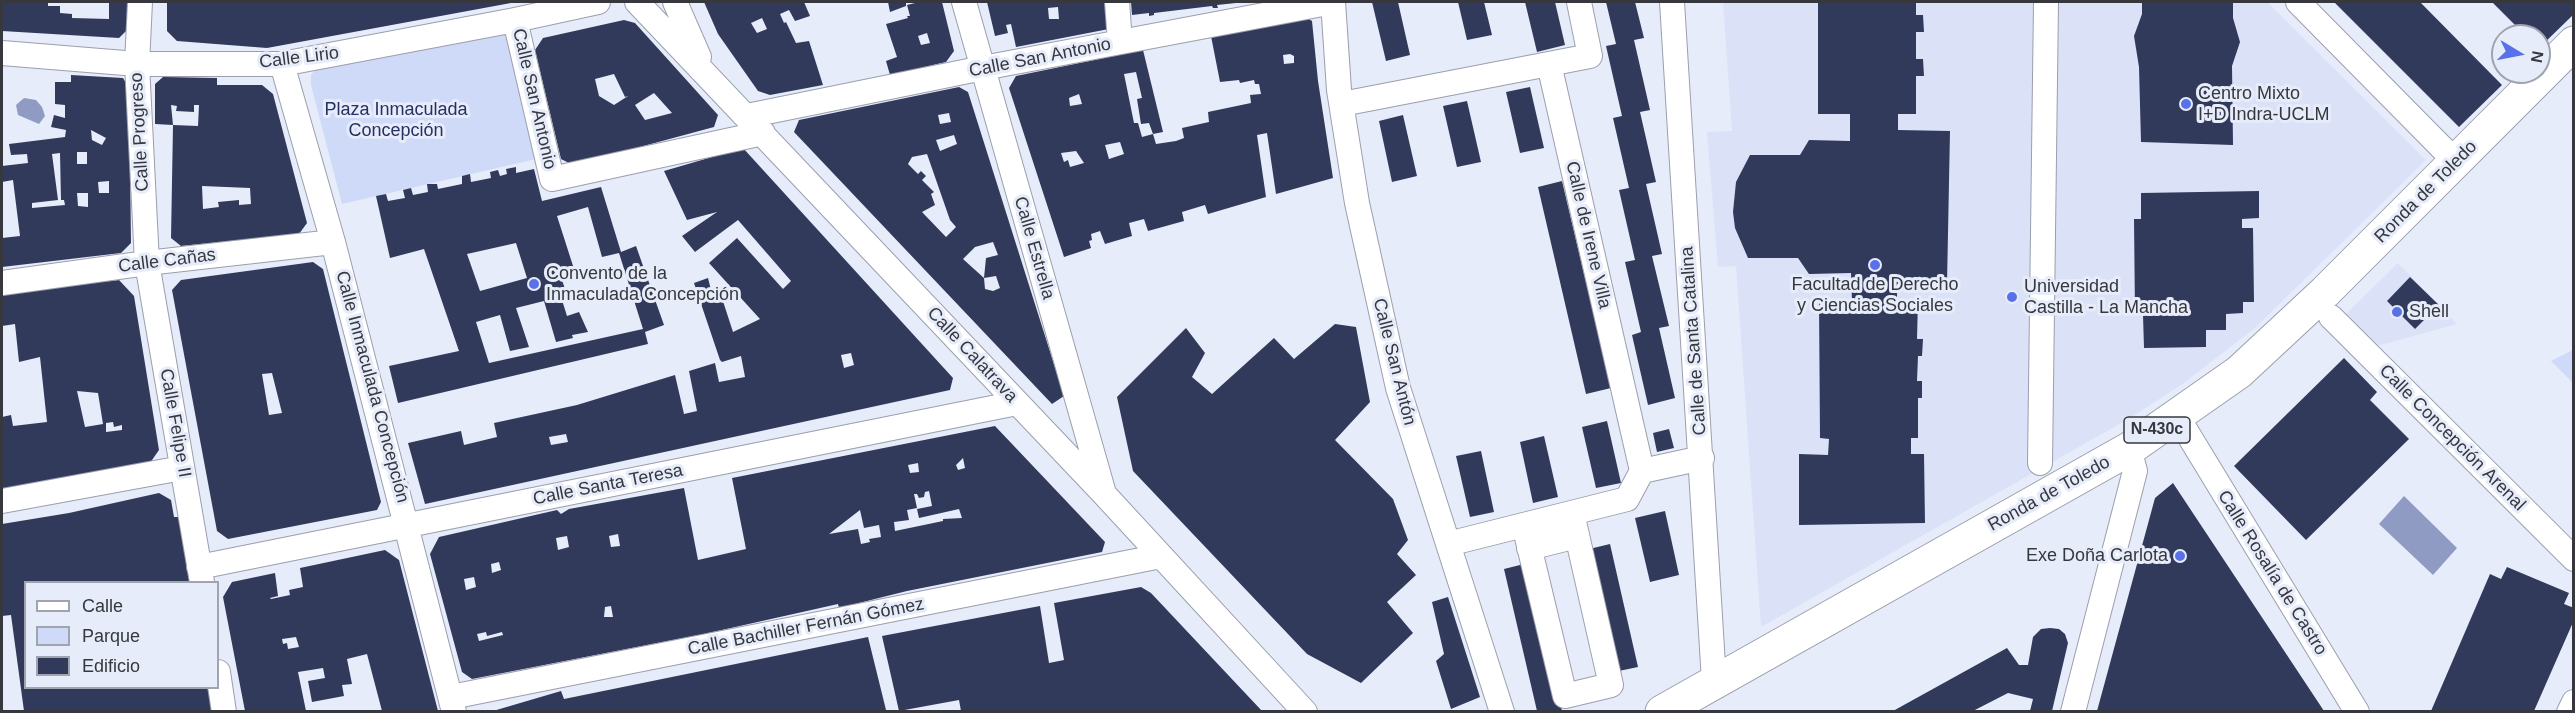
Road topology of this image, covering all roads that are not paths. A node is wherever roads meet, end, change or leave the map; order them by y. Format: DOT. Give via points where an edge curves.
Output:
graph roads {
  1 [pos="140,2"];
  2 [pos="594,2"];
  3 [pos="637,2"];
  4 [pos="675,2"];
  5 [pos="964,2"];
  6 [pos="1117,2"];
  7 [pos="1333,2"];
  8 [pos="1579,2"];
  9 [pos="1672,2"];
  10 [pos="2046,2"];
  11 [pos="2298,2"];
  12 [pos="1246,10"];
  13 [pos="515,20"];
  14 [pos="1120,42"];
  15 [pos="2574,44"];
  16 [pos="2,53"];
  17 [pos="137,64"];
  18 [pos="282,64"];
  19 [pos="1549,64"];
  20 [pos="983,68"];
  21 [pos="706,73"];
  22 [pos="2574,73"];
  23 [pos="1342,104"];
  24 [pos="755,125"];
  25 [pos="2456,162"];
  26 [pos="333,242"];
  27 [pos="147,263"];
  28 [pos="2,283"];
  29 [pos="2331,317"];
  30 [pos="1017,403"];
  31 [pos="2182,426"];
  32 [pos="1702,458"];
  33 [pos="2132,460"];
  34 [pos="2040,463"];
  35 [pos="182,468"];
  36 [pos="1642,471"];
  37 [pos="1104,494"];
  38 [pos="2,501"];
  39 [pos="1574,524"];
  40 [pos="408,525"];
  41 [pos="1524,525"];
  42 [pos="1448,544"];
  43 [pos="1529,548"];
  44 [pos="1161,556"];
  45 [pos="2574,559"];
  46 [pos="201,574"];
  47 [pos="219,678"];
  48 [pos="1710,696"];
  49 [pos="2574,702"];
  50 [pos="453,704"];
  51 [pos="224,711"];
  52 [pos="1305,711"];
  53 [pos="1502,711"];
  54 [pos="1662,711"];
  55 [pos="2073,711"];
  56 [pos="2357,711"];
  57 [pos="2569,711"];
  1 -- 17 [label="street, Calle Progreso"];
  2 -- 13 [label="street, Calle Lirio"];
  3 -- 21 [label="street, Calle Calatrava"];
  4 -- 21 [label="street"];
  5 -- 20 [label="street, Calle Estrella"];
  6 -- 14 [label="street"];
  7 -- 12 [label="street, Calle San Antonio"];
  7 -- 23 [label="street, Calle San Antón"];
  8 -- 19 [label="street" via="1590,56"];
  9 -- 32 [label="street, Calle de Santa Catalina"];
  10 -- 34 [label="street"];
  11 -- 25 [label="street"];
  12 -- 14 [label="street, Calle San Antonio"];
  13 -- 18 [label="street, Calle Lirio"];
  13 -- 24 [label="street, Calle San Antonio" via="552,179"];
  14 -- 20 [label="street, Calle San Antonio"];
  15 -- 25 [label="highway, Ronda de Toledo / N-430c"];
  16 -- 17 [label="street, Calle Lirio"];
  17 -- 18 [label="street, Calle Lirio"];
  17 -- 27 [label="street, Calle Progreso"];
  18 -- 26 [label="street, Calle Inmaculada Concepción"];
  19 -- 23 [label="street"];
  19 -- 36 [label="street, Calle de Irene Villa"];
  20 -- 24 [label="street, Calle San Antonio"];
  20 -- 37 [label="street, Calle Estrella"];
  21 -- 24 [label="street, Calle Calatrava"];
  22 -- 29 [label="highway, Ronda de Toledo / N-430c"];
  23 -- 42 [label="street, Calle San Antón" via="1357,203 1398,388"];
  24 -- 30 [label="street, Calle Calatrava"];
  25 -- 31 [label="highway, Ronda de Toledo / N-430c"];
  26 -- 27 [label="street, Calle Cañas"];
  26 -- 40 [label="street, Calle Inmaculada Concepción"];
  27 -- 28 [label="street, Calle Cañas"];
  27 -- 35 [label="street, Calle Felipe II"];
  29 -- 31 [label="highway, Ronda de Toledo / N-430c"];
  29 -- 45 [label="street, Calle Concepción Arenal"];
  30 -- 37 [label="street, Calle Calatrava"];
  30 -- 40 [label="street, Calle Santa Teresa"];
  31 -- 33 [label="highway, Ronda de Toledo / N-430c"];
  31 -- 56 [label="street, Calle Rosalía de Castro"];
  32 -- 36 [label="street"];
  32 -- 48 [label="street, Calle de Santa Catalina"];
  33 -- 48 [label="highway, Ronda de Toledo / N-430c"];
  33 -- 55 [label="street"];
  35 -- 38 [label="street"];
  35 -- 46 [label="street, Calle Felipe II"];
  36 -- 39 [label="street" via="1627,499"];
  37 -- 44 [label="street, Calle Calatrava"];
  39 -- 41 [label="street"];
  39 -- 43 [label="street"];
  39 -- 43 [label="street" via="1611,685 1565,696"];
  40 -- 46 [label="street, Calle Santa Teresa"];
  40 -- 50 [label="street, Calle Inmaculada Concepción"];
  41 -- 42 [label="street"];
  41 -- 43 [label="street"];
  42 -- 53 [label="street, Calle San Antón"];
  44 -- 50 [label="street, Calle Bachiller Fernán Gómez"];
  44 -- 52 [label="street, Calle Calatrava"];
  47 -- 51 [label="street"];
  48 -- 54 [label="highway, Ronda de Toledo / N-430c"];
  49 -- 57 [label="street"];
}
